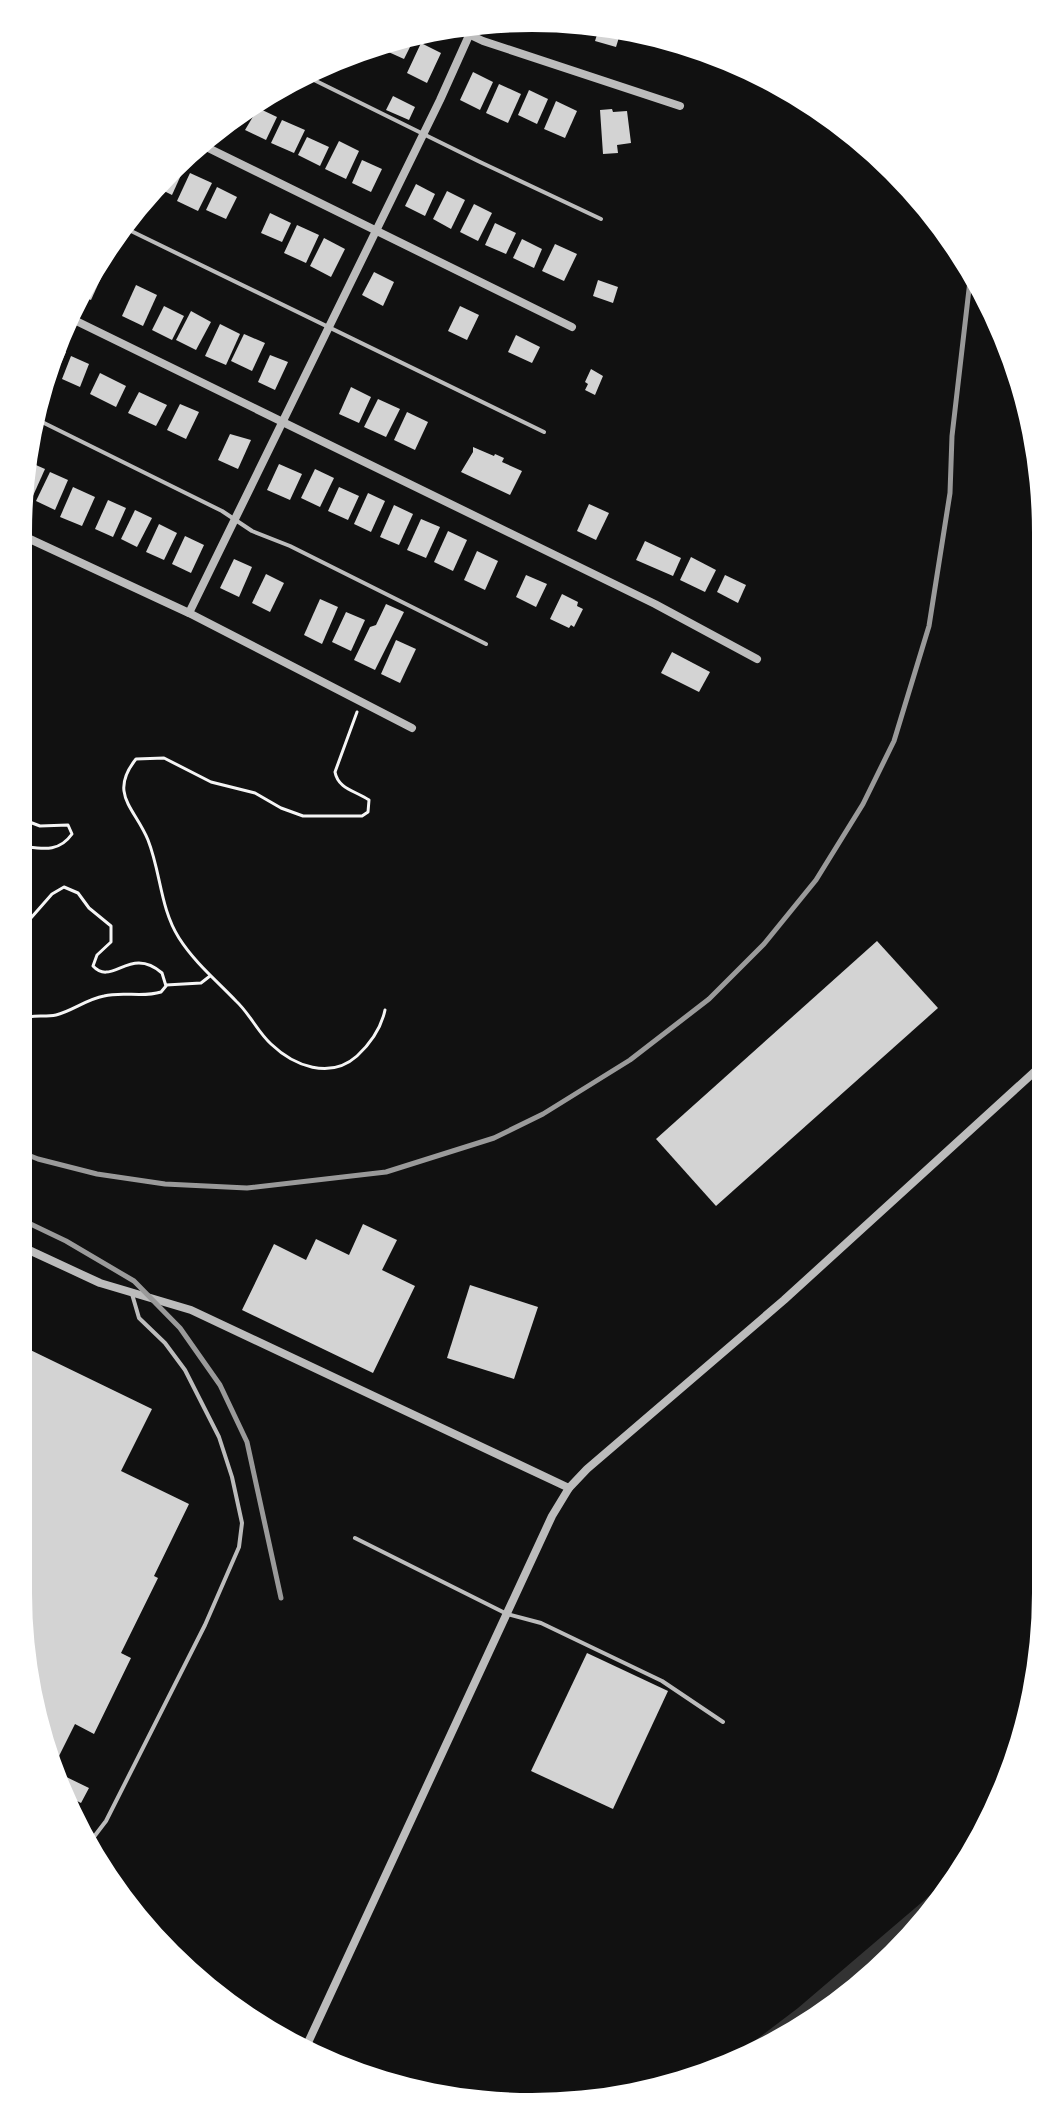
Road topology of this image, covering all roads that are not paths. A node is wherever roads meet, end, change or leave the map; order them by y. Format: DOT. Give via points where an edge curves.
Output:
graph roads {
  1 [pos="475,35"];
  2 [pos="467,36"];
  3 [pos="317,81"];
  4 [pos="680,106"];
  5 [pos="424,134"];
  6 [pos="210,149"];
  7 [pos="601,219"];
  8 [pos="375,230"];
  9 [pos="132,232"];
  10 [pos="79,322"];
  11 [pos="330,326"];
  12 [pos="572,327"];
  13 [pos="44,423"];
  14 [pos="282,423"];
  15 [pos="544,432"];
  16 [pos="235,519"];
  17 [pos="32,540"];
  18 [pos="189,613"];
  19 [pos="486,644"];
  20 [pos="757,659"];
  21 [pos="412,728"];
  22 [pos="1032,1074"];
  23 [pos="32,1251"];
  24 [pos="132,1292"];
  25 [pos="569,1488"];
  26 [pos="355,1538"];
  27 [pos="507,1614"];
  28 [pos="723,1722"];
  29 [pos="95,1835"];
  30 [pos="309,2040"];
  1 -- 4 [label="street"];
  2 -- 5 [label="street"];
  3 -- 5 [label="lane"];
  5 -- 7 [label="lane"];
  5 -- 8 [label="street"];
  6 -- 8 [label="street"];
  8 -- 11 [label="street"];
  8 -- 12 [label="street"];
  9 -- 11 [label="lane"];
  10 -- 14 [label="street"];
  11 -- 14 [label="street"];
  11 -- 15 [label="lane"];
  13 -- 16 [label="lane"];
  14 -- 16 [label="street"];
  14 -- 20 [label="street"];
  16 -- 18 [label="street"];
  16 -- 19 [label="lane"];
  17 -- 18 [label="street"];
  18 -- 21 [label="street"];
  22 -- 25 [label="street"];
  23 -- 24 [label="street"];
  24 -- 25 [label="street" via="191,1310"];
  24 -- 29 [label="lane" via="139,1318 185,1370 219,1437 242,1523 239,1547 205,1625"];
  25 -- 27 [label="street"];
  26 -- 27 [label="lane"];
  27 -- 28 [label="lane" via="541,1623 662,1681"];
  27 -- 30 [label="street"];
}
